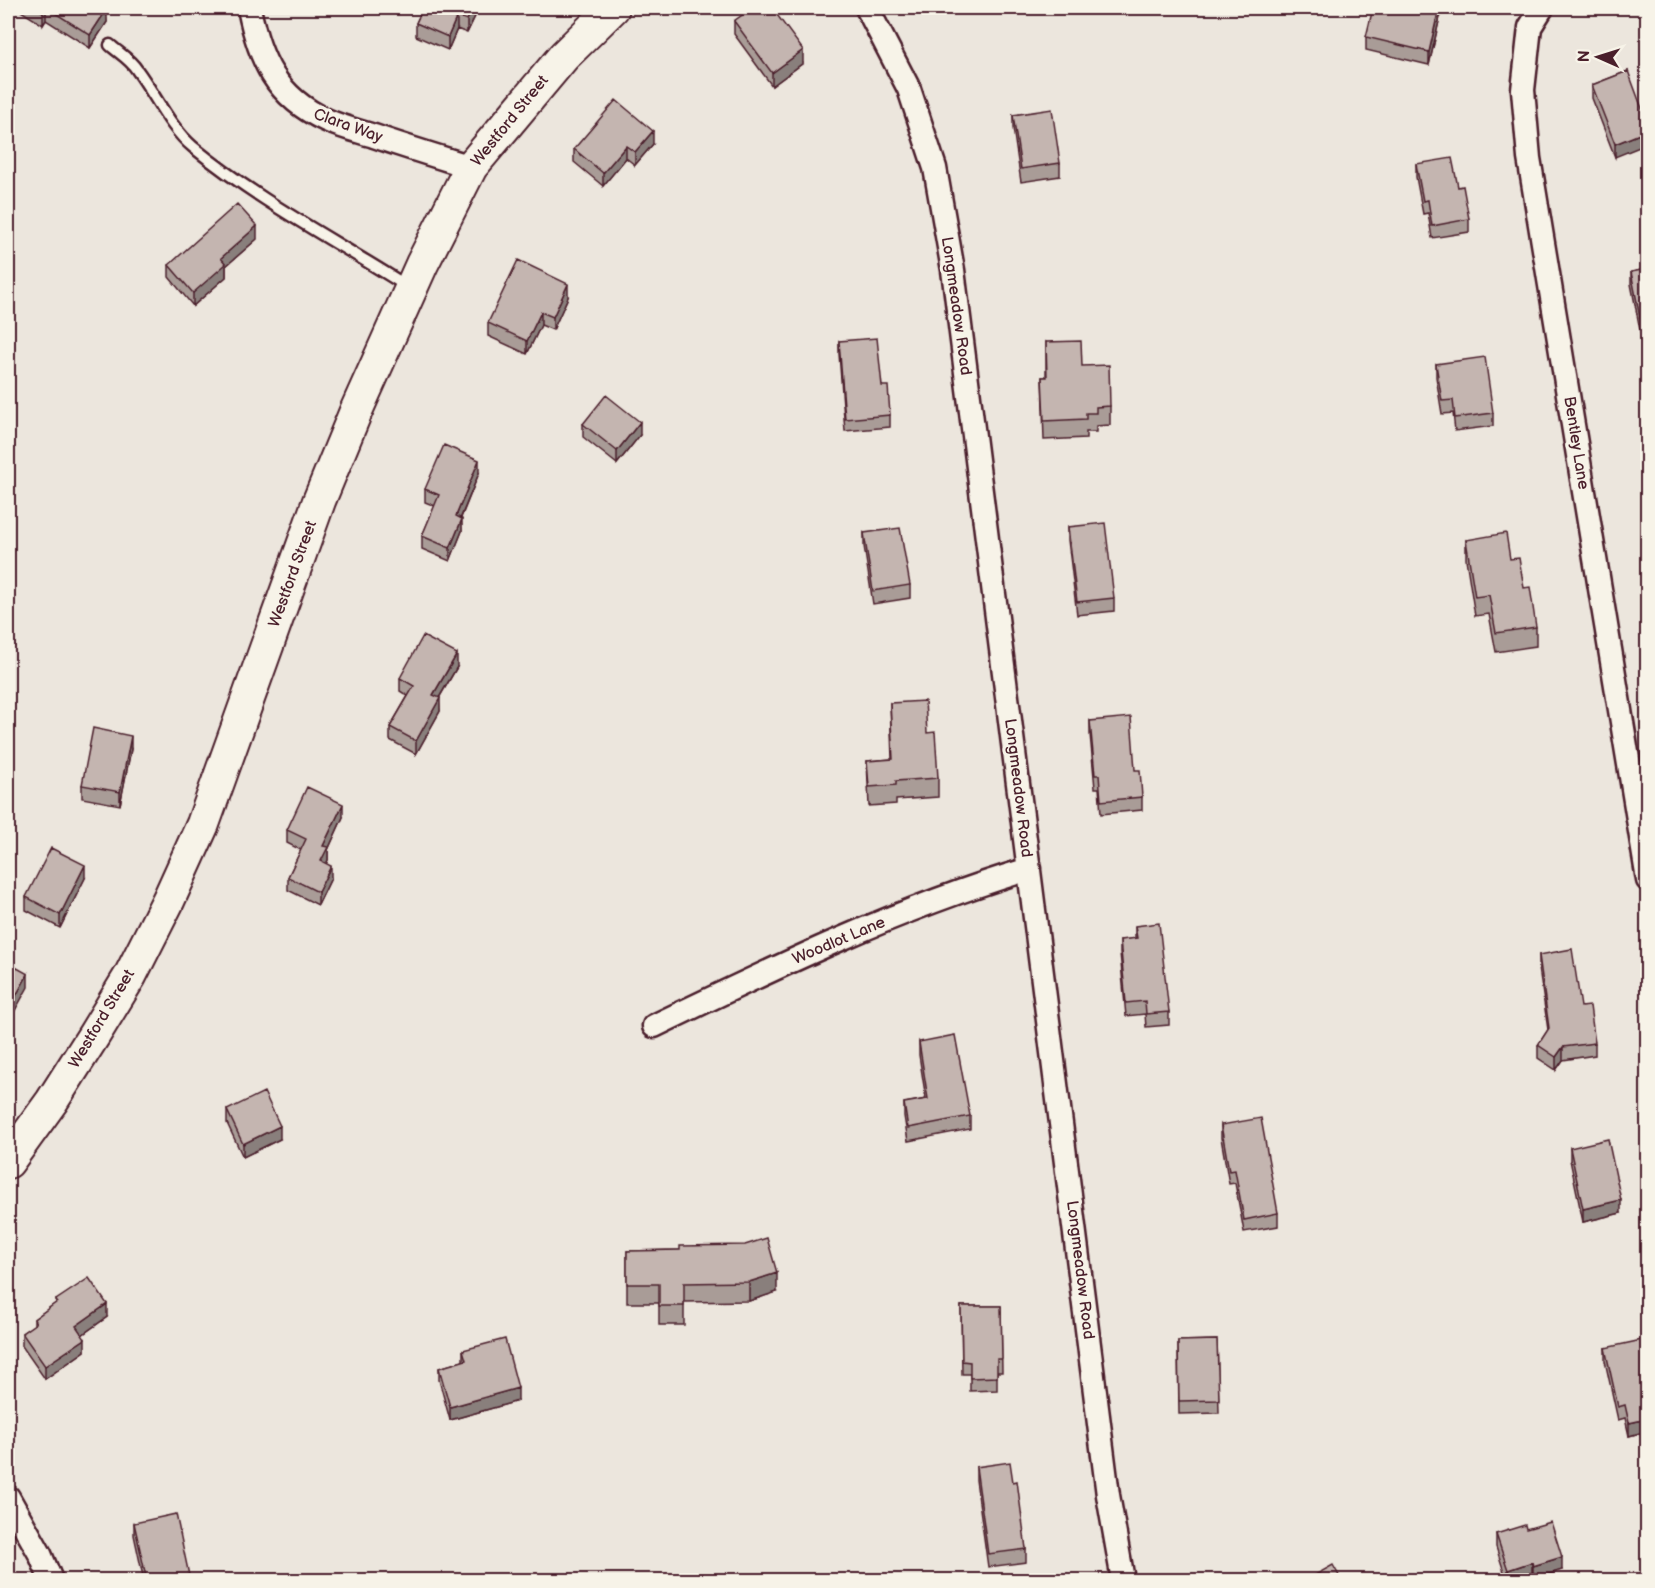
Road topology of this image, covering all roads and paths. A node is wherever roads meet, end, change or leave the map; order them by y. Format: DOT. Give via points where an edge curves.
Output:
graph roads {
  1 [pos="249,8"];
  2 [pos="613,8"];
  3 [pos="867,8"];
  4 [pos="1542,8"];
  5 [pos="110,45"];
  6 [pos="471,167"];
  7 [pos="410,289"];
  8 [pos="1029,869"];
  9 [pos="1647,880"];
  10 [pos="654,1026"];
  11 [pos="8,1162"];
  12 [pos="8,1497"];
  13 [pos="51,1581"];
  14 [pos="1123,1581"];
  1 -- 6 [label="street, Clara Way" via="266,65 280,87 300,106 327,121"];
  2 -- 6 [label="main road, Westford Street" via="564,56"];
  3 -- 8 [label="street, Longmeadow Road" via="909,89 934,168 952,270"];
  4 -- 9 [label="street, Bentley Lane" via="1530,27 1523,90 1529,158"];
  5 -- 7 [label="lane" via="136,67 191,146 273,206"];
  6 -- 7 [label="main road, Westford Street"];
  7 -- 11 [label="main road, Westford Street" via="319,501 203,824 168,901 94,1035"];
  8 -- 10 [label="street, Woodlot Lane" via="977,884 827,945"];
  8 -- 14 [label="street, Longmeadow Road" via="1108,1495"];
  12 -- 13 [label="street"];
}
